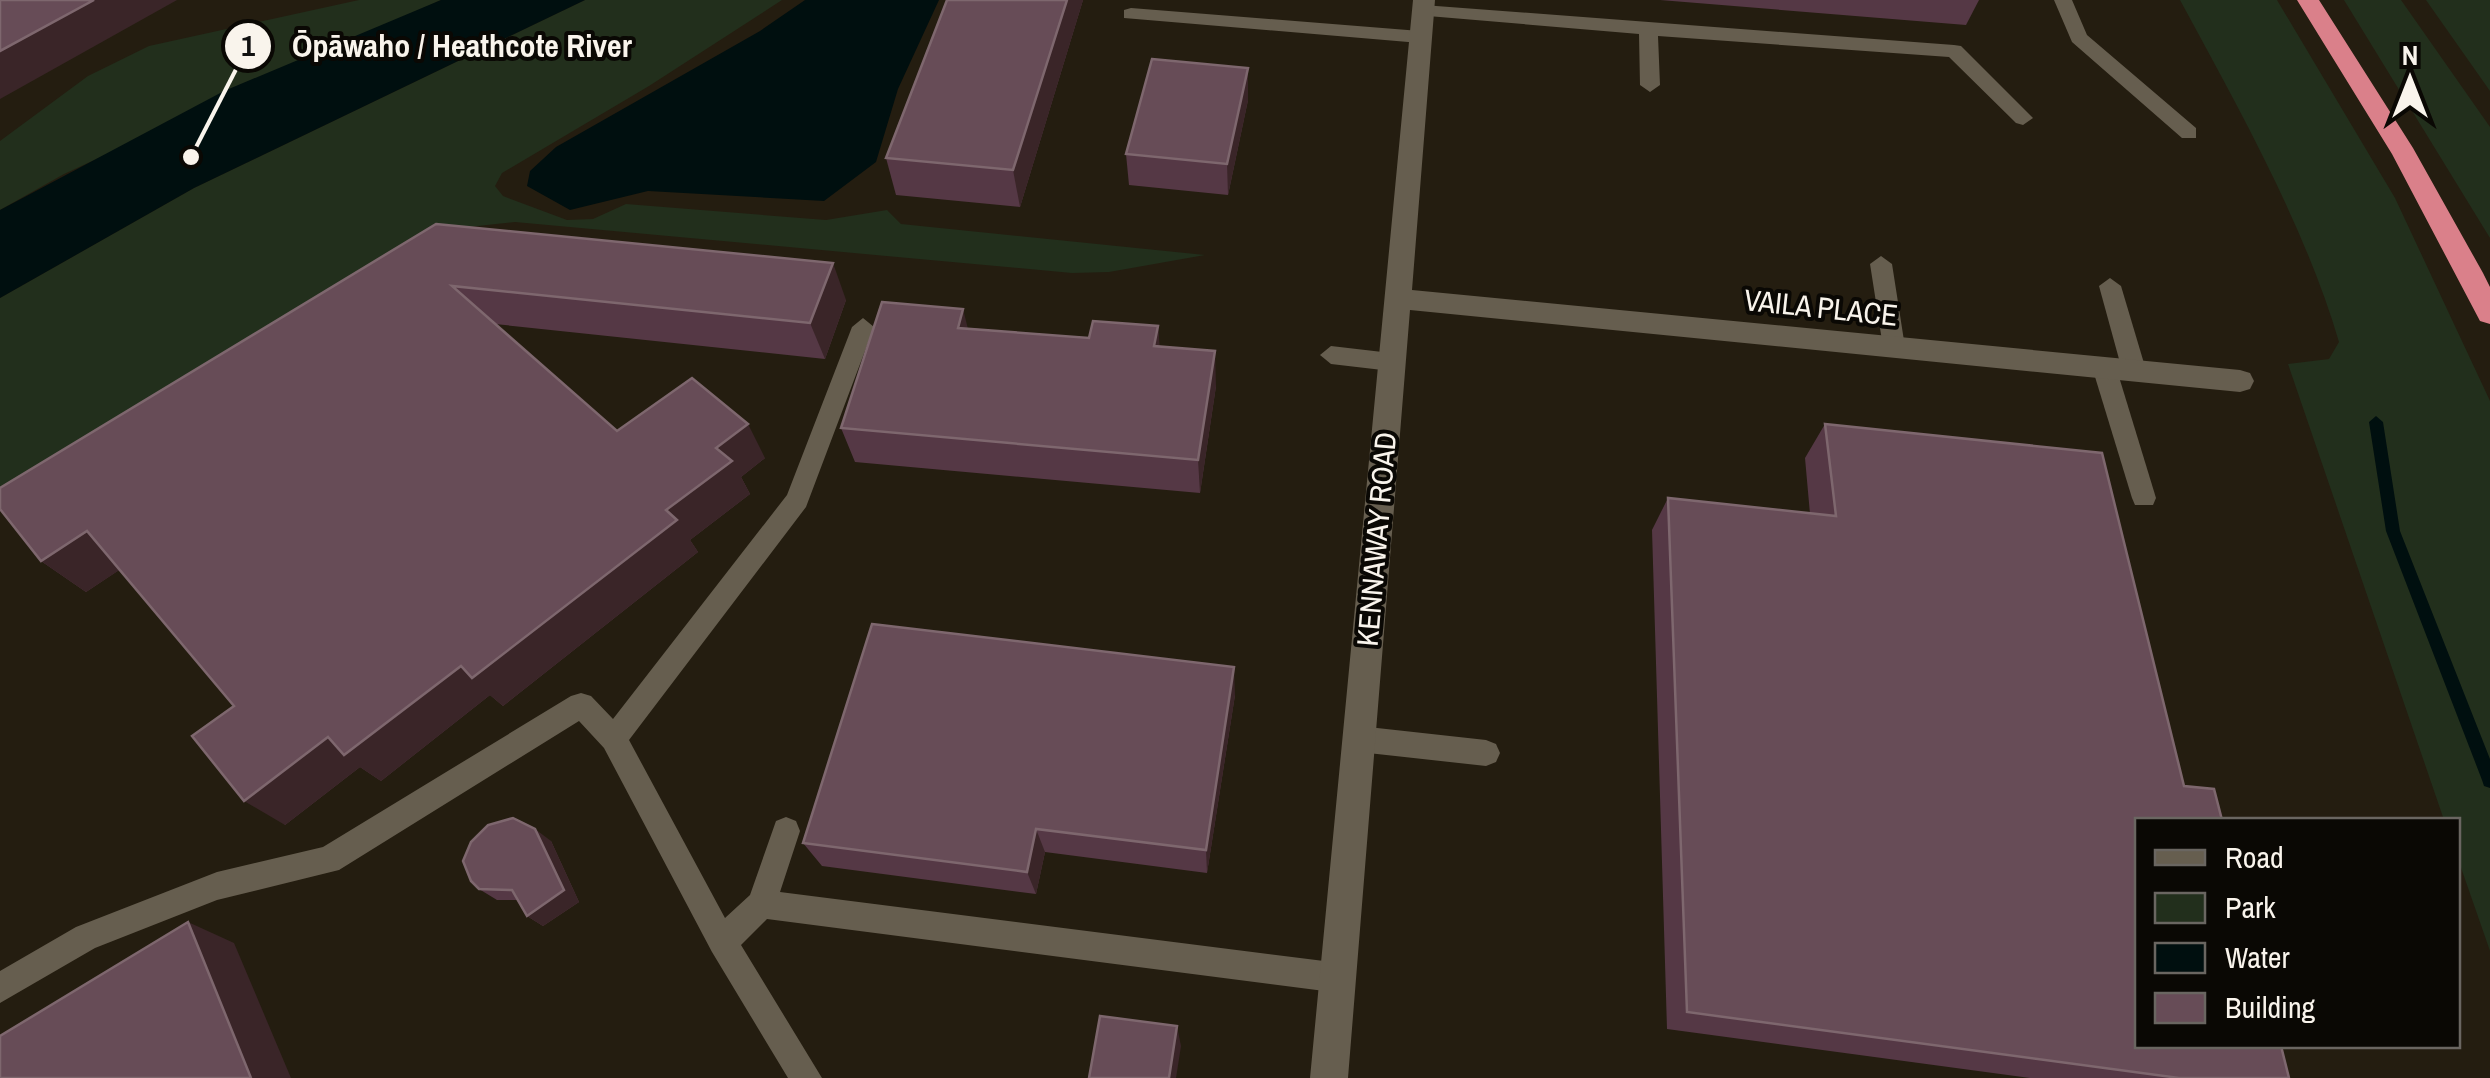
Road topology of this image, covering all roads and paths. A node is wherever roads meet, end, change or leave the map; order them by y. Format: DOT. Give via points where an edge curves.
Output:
graph roads {
  1 [pos="2063,0"];
  2 [pos="2308,0"];
  3 [pos="1131,14"];
  4 [pos="1422,16"];
  5 [pos="1648,30"];
  6 [pos="1650,85"];
  7 [pos="2023,118"];
  8 [pos="2190,132"];
  9 [pos="1882,264"];
  10 [pos="2110,286"];
  11 [pos="1396,299"];
  12 [pos="2490,314"];
  13 [pos="863,327"];
  14 [pos="1894,347"];
  15 [pos="1331,355"];
  16 [pos="1391,362"];
  17 [pos="2104,368"];
  18 [pos="2134,370"];
  19 [pos="2240,381"];
  20 [pos="2144,498"];
  21 [pos="1360,739"];
  22 [pos="614,740"];
  23 [pos="1486,753"];
  24 [pos="786,831"];
  25 [pos="762,904"];
  26 [pos="722,942"];
  27 [pos="1340,978"];
  28 [pos="0,988"];
  29 [pos="795,1073"];
  30 [pos="1329,1078"];
  1 -- 8 [label="lane" via="2079,38"];
  2 -- 12 [label="highway" via="2397,140"];
  3 -- 4 [label="lane"];
  4 -- 5 [label="lane"];
  4 -- 11 [label="street, KENNAWAY ROAD"];
  5 -- 6 [label="lane"];
  5 -- 7 [label="lane" via="1954,51"];
  9 -- 14 [label="lane"];
  10 -- 18 [label="lane"];
  11 -- 14 [label="street, VAILA PLACE"];
  11 -- 16 [label="street, KENNAWAY ROAD"];
  13 -- 22 [label="lane" via="797,500"];
  14 -- 17 [label="street, VAILA PLACE"];
  15 -- 16 [label="lane"];
  16 -- 21 [label="street, KENNAWAY ROAD"];
  17 -- 18 [label="street, VAILA PLACE"];
  17 -- 20 [label="lane"];
  18 -- 19 [label="street, VAILA PLACE"];
  21 -- 23 [label="lane"];
  21 -- 27 [label="street, KENNAWAY ROAD"];
  22 -- 26 [label="lane"];
  22 -- 28 [label="lane" via="580,706 329,860 218,886 118,924"];
  24 -- 25 [label="lane"];
  25 -- 26 [label="lane"];
  25 -- 27 [label="lane"];
  26 -- 29 [label="lane"];
  27 -- 30 [label="street, KENNAWAY ROAD"];
}
